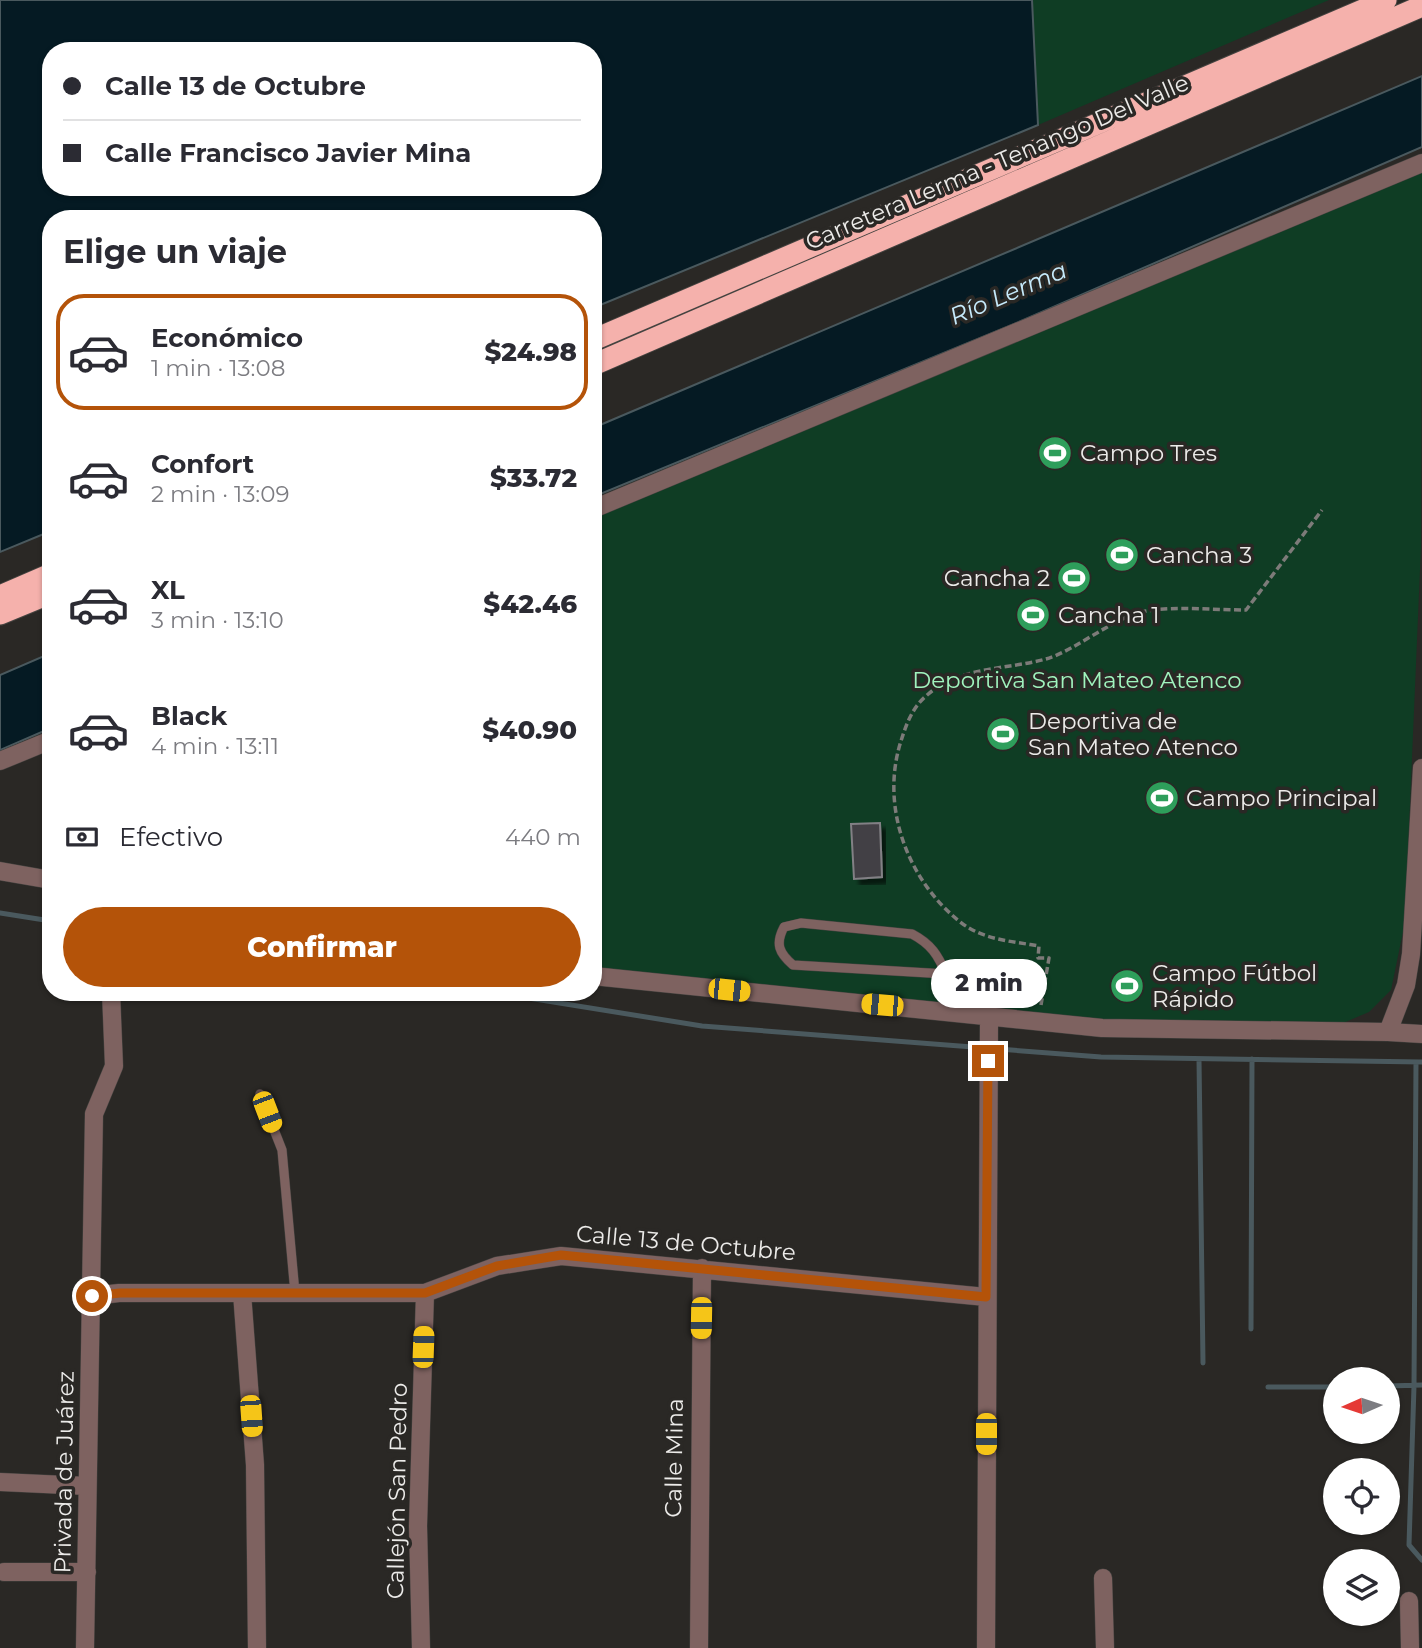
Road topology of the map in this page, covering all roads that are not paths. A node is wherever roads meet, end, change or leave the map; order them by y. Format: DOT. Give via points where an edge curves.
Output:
graph roads {
  1 [pos="1386,0"];
  2 [pos="1422,6"];
  3 [pos="1422,163"];
  4 [pos="602,336"];
  5 [pos="602,361"];
  6 [pos="602,505"];
  7 [pos="42,578"];
  8 [pos="0,596"];
  9 [pos="42,597"];
  10 [pos="0,614"];
  11 [pos="42,744"];
  12 [pos="0,761"];
  13 [pos="1422,768"];
  14 [pos="0,871"];
  15 [pos="42,878"];
  16 [pos="946,974"];
  17 [pos="602,977"];
  18 [pos="111,1001"];
  19 [pos="989,1027"];
  20 [pos="1388,1032"];
  21 [pos="1422,1034"];
  22 [pos="260,1094"];
  23 [pos="702,1268"];
  24 [pos="242,1293"];
  25 [pos="295,1293"];
  26 [pos="425,1293"];
  27 [pos="92,1296"];
  28 [pos="986,1297"];
  29 [pos="0,1482"];
  30 [pos="87,1486"];
  31 [pos="4,1572"];
  32 [pos="86,1572"];
  33 [pos="1103,1578"];
  34 [pos="1409,1601"];
  35 [pos="85,1648"];
  36 [pos="257,1648"];
  37 [pos="421,1648"];
  38 [pos="699,1648"];
  39 [pos="986,1648"];
  40 [pos="1105,1648"];
  41 [pos="1410,1648"];
  1 -- 4 [label="highway"];
  2 -- 5 [label="highway, Carretera Lerma - Tenango Del Valle"];
  3 -- 6 [label="street"];
  7 -- 8 [label="highway"];
  9 -- 10 [label="highway"];
  11 -- 12 [label="street"];
  13 -- 20 [label="street" via="1411,954 1406,985"];
  14 -- 15 [label="street"];
  16 -- 16 [label="lane" via="927,942 912,934 801,923 784,927 778,939 780,954 793,965"];
  16 -- 19 [label="lane" via="985,979"];
  17 -- 19 [label="street"];
  18 -- 27 [label="street, Privada de Juárez" via="114,1066 94,1114"];
  19 -- 20 [label="street" via="1038,1020 1190,1032"];
  19 -- 28 [label="street"];
  20 -- 21 [label="street"];
  22 -- 25 [label="lane" via="282,1150"];
  23 -- 26 [label="street, Calle 13 de Octubre" via="561,1255 497,1266"];
  23 -- 28 [label="street, Calle 13 de Octubre"];
  23 -- 38 [label="street, Calle Mina"];
  24 -- 25 [label="street, Calle 13 de Octubre"];
  24 -- 27 [label="street, Calle 13 de Octubre"];
  24 -- 36 [label="street" via="255,1465"];
  25 -- 26 [label="street, Calle 13 de Octubre"];
  26 -- 37 [label="street, Callejón San Pedro" via="418,1516"];
  27 -- 30 [label="street, Privada de Juárez"];
  28 -- 39 [label="street"];
  29 -- 30 [label="street"];
  30 -- 32 [label="street, Privada de Juárez"];
  31 -- 32 [label="street"];
  32 -- 35 [label="street, Privada de Juárez"];
  33 -- 40 [label="street"];
  34 -- 41 [label="street"];
}
